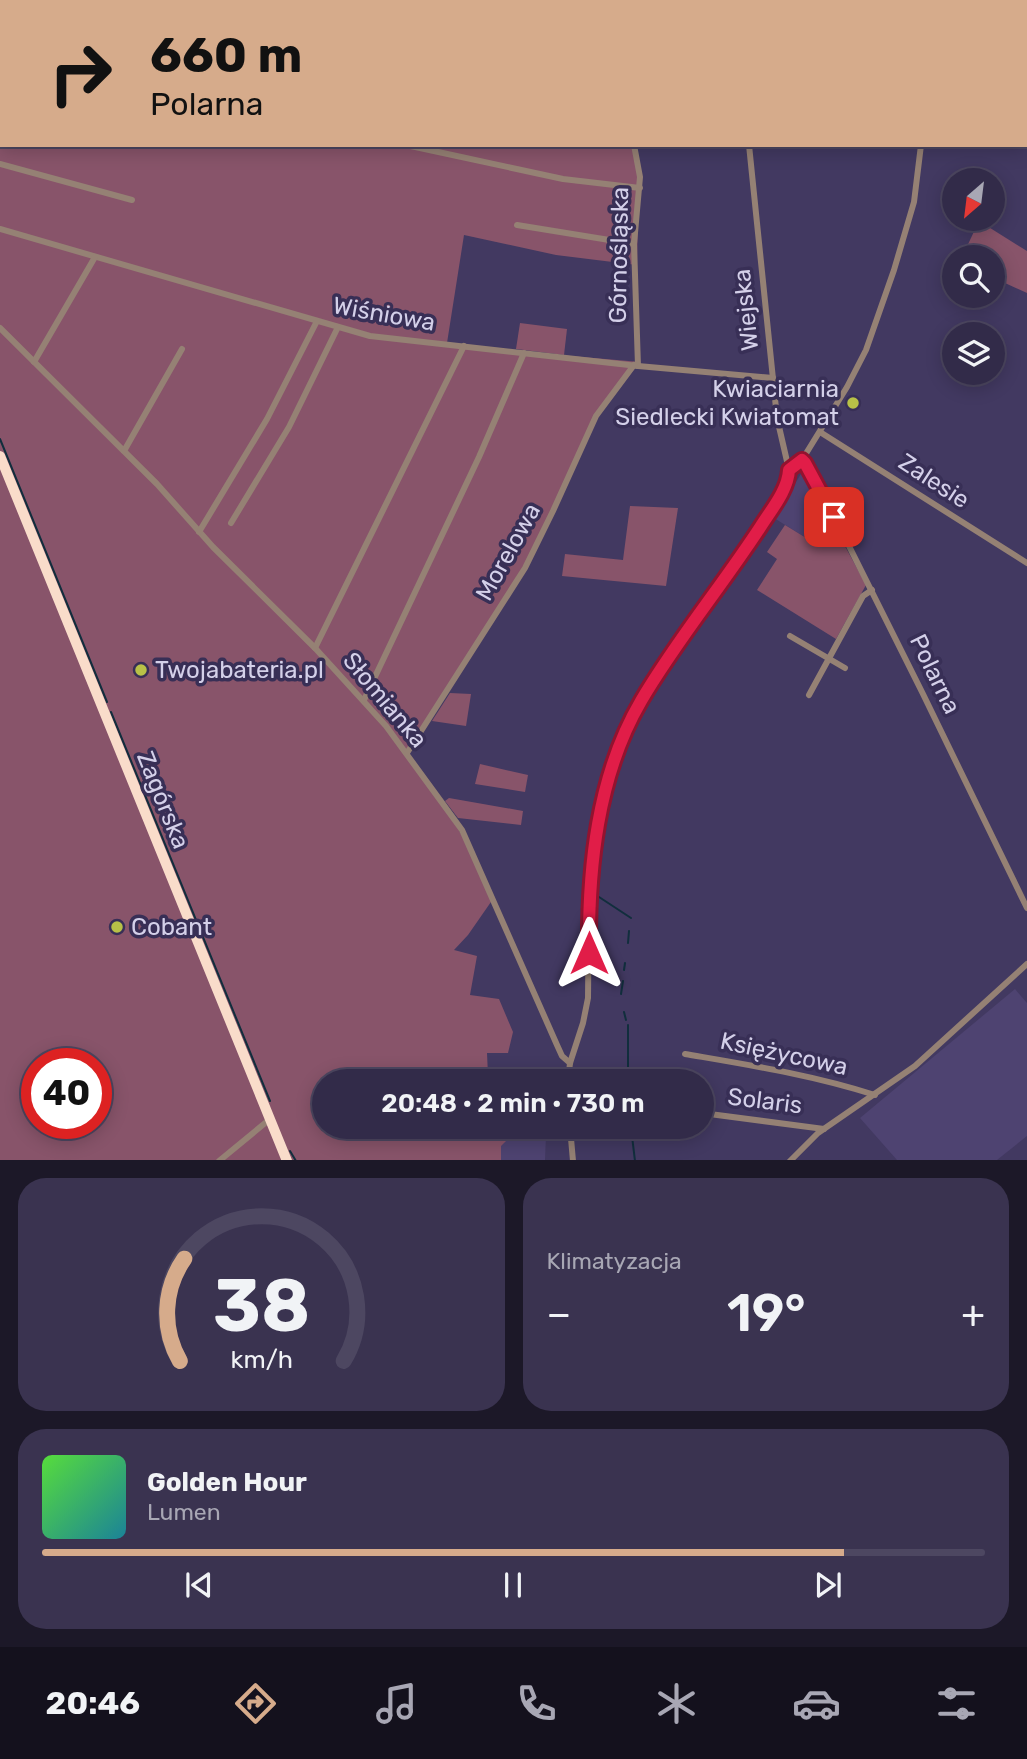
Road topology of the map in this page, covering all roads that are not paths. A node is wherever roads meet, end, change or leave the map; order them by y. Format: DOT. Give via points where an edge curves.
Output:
graph roads {
  1 [pos="416,147"];
  2 [pos="634,147"];
  3 [pos="748,147"];
  4 [pos="921,147"];
  5 [pos="0,164"];
  6 [pos="640,188"];
  7 [pos="132,200"];
  8 [pos="517,225"];
  9 [pos="0,229"];
  10 [pos="634,244"];
  11 [pos="95,257"];
  12 [pos="317,321"];
  13 [pos="338,327"];
  14 [pos="0,328"];
  15 [pos="464,346"];
  16 [pos="182,349"];
  17 [pos="524,353"];
  18 [pos="34,362"];
  19 [pos="636,365"];
  20 [pos="773,378"];
  21 [pos="820,432"];
  22 [pos="124,451"];
  23 [pos="0,456"];
  24 [pos="802,460"];
  25 [pos="789,470"];
  26 [pos="231,523"];
  27 [pos="199,532"];
  28 [pos="1027,563"];
  29 [pos="872,590"];
  30 [pos="790,636"];
  31 [pos="315,648"];
  32 [pos="829,658"];
  33 [pos="845,668"];
  34 [pos="808,695"];
  35 [pos="364,700"];
  36 [pos="407,753"];
  37 [pos="1027,908"];
  38 [pos="1027,964"];
  39 [pos="684,1054"];
  40 [pos="570,1063"];
  41 [pos="569,1069"];
  42 [pos="875,1095"];
  43 [pos="714,1114"];
  44 [pos="270,1119"];
  45 [pos="824,1129"];
  46 [pos="571,1139"];
  47 [pos="219,1160"];
  48 [pos="287,1160"];
  49 [pos="573,1160"];
  50 [pos="790,1160"];
  1 -- 6 [label="street" via="563,179"];
  2 -- 6 [label="street, Górnośląska"];
  3 -- 20 [label="street, Wiejska"];
  4 -- 21 [label="street" via="914,202 874,330"];
  5 -- 7 [label="street"];
  6 -- 10 [label="street, Górnośląska"];
  8 -- 10 [label="street"];
  9 -- 11 [label="street, Wiśniowa"];
  10 -- 19 [label="street, Górnośląska"];
  11 -- 12 [label="street, Wiśniowa"];
  11 -- 18 [label="street"];
  12 -- 13 [label="street, Wiśniowa"];
  12 -- 27 [label="street" via="267,419"];
  13 -- 15 [label="street, Wiśniowa" via="370,336"];
  13 -- 26 [label="street" via="289,427"];
  14 -- 18 [label="street, Słomianka"];
  15 -- 17 [label="street, Wiśniowa"];
  15 -- 31 [label="street"];
  16 -- 22 [label="street"];
  17 -- 19 [label="street, Wiśniowa"];
  17 -- 35 [label="street"];
  18 -- 22 [label="street, Słomianka"];
  19 -- 20 [label="street, Wiśniowa"];
  19 -- 36 [label="street, Morelowa" via="596,416 524,568"];
  20 -- 25 [label="street, Wiejska" via="779,433"];
  21 -- 24 [label="street"];
  21 -- 28 [label="street, Zalesie"];
  22 -- 27 [label="street, Słomianka"];
  23 -- 44 [label="highway, Zagórska"];
  24 -- 25 [label="street"];
  24 -- 29 [label="street, Polarna"];
  25 -- 40 [label="street" via="777,501 653,682 622,740 596,839 589,896 587,1010"];
  27 -- 31 [label="street, Słomianka"];
  29 -- 32 [label="street" via="863,596"];
  29 -- 37 [label="street, Polarna"];
  30 -- 32 [label="street"];
  31 -- 35 [label="street, Słomianka"];
  32 -- 33 [label="street"];
  32 -- 34 [label="street"];
  35 -- 36 [label="street, Słomianka"];
  36 -- 40 [label="street, Słomianka" via="465,836 562,1056"];
  38 -- 42 [label="street" via="915,1066"];
  39 -- 42 [label="street, Księżycowa" via="834,1081"];
  40 -- 41 [label="street"];
  42 -- 45 [label="street"];
  43 -- 45 [label="street, Solaris"];
  44 -- 47 [label="street"];
  44 -- 48 [label="highway, Zagórska"];
  45 -- 50 [label="street"];
  46 -- 49 [label="street"];
}
